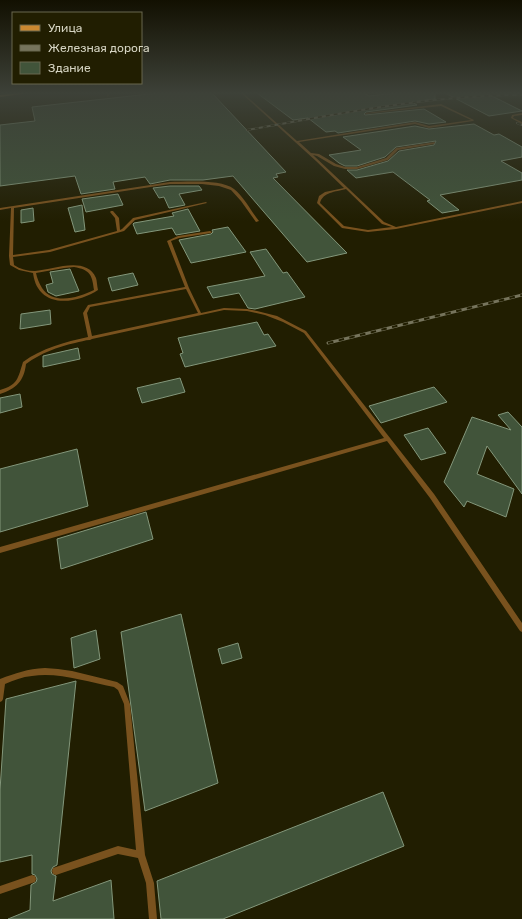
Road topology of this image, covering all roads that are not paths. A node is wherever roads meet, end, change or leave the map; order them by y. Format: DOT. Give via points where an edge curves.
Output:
graph roads {
  1 [pos="290,136"];
  2 [pos="335,136"];
  3 [pos="297,142"];
  4 [pos="434,143"];
  5 [pos="310,154"];
  6 [pos="347,188"];
  7 [pos="522,202"];
  8 [pos="206,203"];
  9 [pos="14,207"];
  10 [pos="0,209"];
  11 [pos="112,212"];
  12 [pos="257,221"];
  13 [pos="396,228"];
  14 [pos="119,231"];
  15 [pos="210,232"];
  16 [pos="11,256"];
  17 [pos="34,272"];
  18 [pos="187,288"];
  19 [pos="200,314"];
  20 [pos="90,339"];
  21 [pos="0,392"];
  22 [pos="387,439"];
  23 [pos="0,550"];
  24 [pos="522,630"];
  25 [pos="0,699"];
  26 [pos="141,855"];
  27 [pos="56,871"];
  28 [pos="32,879"];
  29 [pos="0,890"];
  30 [pos="153,919"];
  1 -- 3 [label="lane"];
  2 -- 3 [label="lane"];
  3 -- 5 [label="lane"];
  4 -- 5 [label="lane" via="396,149 387,159 357,168 345,168 318,155"];
  5 -- 6 [label="lane"];
  6 -- 13 [label="lane" via="383,223"];
  6 -- 13 [label="lane" via="326,193 320,197 318,203 343,227 368,231"];
  7 -- 13 [label="lane"];
  8 -- 14 [label="lane" via="134,219"];
  9 -- 10 [label="lane"];
  9 -- 12 [label="lane" via="170,183 209,183 230,188"];
  9 -- 16 [label="lane"];
  11 -- 14 [label="lane" via="117,218"];
  14 -- 16 [label="lane" via="49,251"];
  15 -- 18 [label="lane" via="169,241"];
  16 -- 17 [label="lane" via="12,265 19,270"];
  17 -- 17 [label="lane" via="70,266 85,268 96,279 96,290 76,298 54,299 44,293 37,283"];
  18 -- 19 [label="lane"];
  18 -- 20 [label="lane" via="89,306 85,313"];
  19 -- 20 [label="lane"];
  19 -- 22 [label="lane" via="224,309 245,309 266,313 305,332"];
  20 -- 21 [label="lane" via="41,352 32,357 24,363 23,374 16,384"];
  22 -- 23 [label="lane"];
  22 -- 24 [label="lane" via="432,496"];
  25 -- 26 [label="lane" via="2,682 16,675 46,671 115,684 121,688 127,704"];
  26 -- 27 [label="lane" via="118,850"];
  26 -- 30 [label="lane" via="150,883"];
  28 -- 29 [label="lane"];
}
